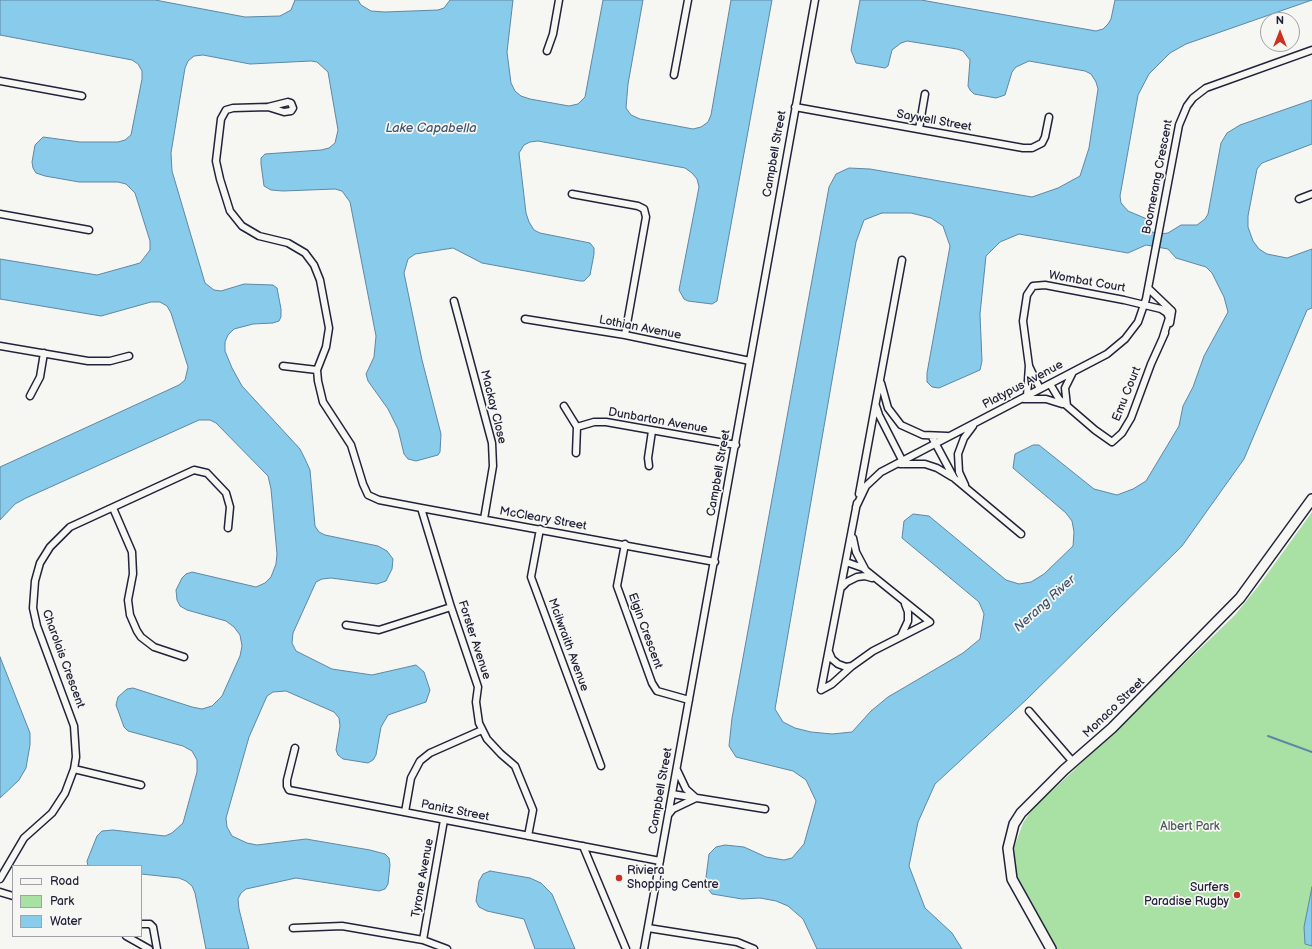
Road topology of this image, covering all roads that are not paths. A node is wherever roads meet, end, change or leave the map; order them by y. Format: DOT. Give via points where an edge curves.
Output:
graph roads {
  1 [pos="558,0"];
  2 [pos="688,0"];
  3 [pos="814,0"];
  4 [pos="1312,50"];
  5 [pos="547,51"];
  6 [pos="674,75"];
  7 [pos="0,82"];
  8 [pos="925,94"];
  9 [pos="82,96"];
  10 [pos="268,107"];
  11 [pos="795,107"];
  12 [pos="1049,117"];
  13 [pos="919,130"];
  14 [pos="572,194"];
  15 [pos="1312,194"];
  16 [pos="1299,199"];
  17 [pos="0,214"];
  18 [pos="89,230"];
  19 [pos="1156,248"];
  20 [pos="902,260"];
  21 [pos="1149,289"];
  22 [pos="454,301"];
  23 [pos="1145,305"];
  24 [pos="525,319"];
  25 [pos="625,335"];
  26 [pos="1164,337"];
  27 [pos="0,346"];
  28 [pos="44,353"];
  29 [pos="129,356"];
  30 [pos="750,361"];
  31 [pos="1029,364"];
  32 [pos="284,366"];
  33 [pos="1078,369"];
  34 [pos="317,370"];
  35 [pos="880,376"];
  36 [pos="1050,384"];
  37 [pos="1040,389"];
  38 [pos="30,396"];
  39 [pos="1027,396"];
  40 [pos="1020,399"];
  41 [pos="876,400"];
  42 [pos="564,406"];
  43 [pos="1067,407"];
  44 [pos="977,422"];
  45 [pos="577,427"];
  46 [pos="652,431"];
  47 [pos="958,432"];
  48 [pos="932,437"];
  49 [pos="936,444"];
  50 [pos="736,445"];
  51 [pos="576,452"];
  52 [pos="903,462"];
  53 [pos="649,466"];
  54 [pos="955,479"];
  55 [pos="969,491"];
  56 [pos="1312,499"];
  57 [pos="856,507"];
  58 [pos="113,508"];
  59 [pos="421,508"];
  60 [pos="484,519"];
  61 [pos="228,528"];
  62 [pos="540,529"];
  63 [pos="852,531"];
  64 [pos="1021,534"];
  65 [pos="625,544"];
  66 [pos="715,562"];
  67 [pos="846,562"];
  68 [pos="868,573"];
  69 [pos="877,580"];
  70 [pos="839,593"];
  71 [pos="903,602"];
  72 [pos="451,607"];
  73 [pos="346,625"];
  74 [pos="899,637"];
  75 [pos="829,649"];
  76 [pos="184,657"];
  77 [pos="852,666"];
  78 [pos="689,700"];
  79 [pos="1029,711"];
  80 [pos="482,730"];
  81 [pos="295,748"];
  82 [pos="1073,762"];
  83 [pos="601,766"];
  84 [pos="677,768"];
  85 [pos="74,769"];
  86 [pos="141,785"];
  87 [pos="672,794"];
  88 [pos="696,798"];
  89 [pos="765,809"];
  90 [pos="405,812"];
  91 [pos="668,816"];
  92 [pos="444,820"];
  93 [pos="528,836"];
  94 [pos="583,846"];
  95 [pos="660,861"];
  96 [pos="0,879"];
  97 [pos="0,892"];
  98 [pos="12,896"];
  99 [pos="142,924"];
  100 [pos="293,928"];
  101 [pos="648,928"];
  102 [pos="128,937"];
  103 [pos="423,940"];
  104 [pos="149,949"];
  105 [pos="157,949"];
  106 [pos="447,949"];
  107 [pos="626,949"];
  108 [pos="644,949"];
  109 [pos="754,949"];
  110 [pos="1051,949"];
  1 -- 5 [label="street" via="553,34"];
  2 -- 6 [label="street"];
  3 -- 11 [label="street, Campbell Street"];
  4 -- 19 [label="street, Boomerang Crescent" via="1206,88 1193,98 1179,125"];
  7 -- 9 [label="street"];
  8 -- 13 [label="street"];
  10 -- 34 [label="street" via="226,110 221,119 216,161 230,211 242,226 259,236 288,243 305,253 314,265 320,280 329,328 326,346"];
  11 -- 13 [label="street, Saywell Street"];
  11 -- 30 [label="street, Campbell Street"];
  12 -- 13 [label="street, Saywell Street" via="1042,143 1032,148"];
  14 -- 25 [label="street" via="644,209 646,217"];
  15 -- 16 [label="street"];
  17 -- 18 [label="street"];
  19 -- 21 [label="street, Platypus Avenue"];
  20 -- 35 [label="street"];
  21 -- 23 [label="street, Platypus Avenue"];
  21 -- 26 [label="street, Emu Court" via="1173,312"];
  22 -- 60 [label="street, Mackay Close" via="492,443 493,466"];
  23 -- 26 [label="street, Emu Court" via="1161,309 1168,314"];
  23 -- 31 [label="street, Wombat Court" via="1052,287 1033,286 1027,295 1023,317"];
  23 -- 33 [label="street, Platypus Avenue" via="1136,325 1125,339 1107,354"];
  24 -- 25 [label="street, Lothian Avenue"];
  25 -- 30 [label="street, Lothian Avenue"];
  26 -- 43 [label="street, Emu Court" via="1131,418 1125,430 1115,440 1112,442 1103,436"];
  27 -- 28 [label="street"];
  28 -- 29 [label="street" via="99,361"];
  28 -- 38 [label="street" via="40,377"];
  30 -- 50 [label="street, Campbell Street"];
  31 -- 37 [label="street, Wombat Court"];
  31 -- 39 [label="street, Wombat Court"];
  32 -- 34 [label="street"];
  33 -- 36 [label="street, Platypus Avenue"];
  33 -- 43 [label="street" via="1070,376 1065,386 1064,398"];
  34 -- 59 [label="street, McCleary Street" via="323,402 351,445 362,484 368,495 379,500"];
  35 -- 41 [label="street"];
  35 -- 48 [label="street" via="882,394 894,418 911,431"];
  36 -- 37 [label="street, Platypus Avenue"];
  36 -- 43 [label="street, Emu Court"];
  37 -- 39 [label="street, Platypus Avenue"];
  39 -- 40 [label="street, Platypus Avenue"];
  40 -- 43 [label="street" via="1046,399"];
  40 -- 44 [label="street, Platypus Avenue"];
  41 -- 52 [label="street" via="879,415"];
  41 -- 57 [label="street"];
  42 -- 45 [label="street"];
  44 -- 47 [label="street, Platypus Avenue"];
  44 -- 55 [label="street" via="966,434 958,454 960,474"];
  45 -- 46 [label="street, Dunbarton Avenue" via="594,422 606,422"];
  45 -- 51 [label="street"];
  46 -- 50 [label="street, Dunbarton Avenue"];
  46 -- 53 [label="street"];
  47 -- 48 [label="street"];
  47 -- 49 [label="street, Platypus Avenue"];
  48 -- 49 [label="street"];
  49 -- 52 [label="street, Platypus Avenue"];
  49 -- 54 [label="street"];
  50 -- 66 [label="street, Campbell Street"];
  52 -- 54 [label="street" via="932,466"];
  52 -- 57 [label="street" via="872,480 862,492"];
  54 -- 55 [label="street"];
  55 -- 64 [label="street"];
  56 -- 82 [label="street, Monaco Street" via="1240,598 1118,722"];
  57 -- 63 [label="street"];
  58 -- 61 [label="street, Charolais Crescent" via="187,472 198,470 207,473 226,493 230,506"];
  58 -- 76 [label="street" via="132,552 133,574 128,600 130,615 137,632 154,647"];
  58 -- 85 [label="street, Charolais Crescent" via="70,527 55,540 40,563 33,590 37,626 74,726"];
  59 -- 60 [label="street, McCleary Street"];
  59 -- 72 [label="street, Forster Avenue"];
  60 -- 62 [label="street, McCleary Street"];
  62 -- 65 [label="street, McCleary Street"];
  62 -- 83 [label="street, Mcilwraith Avenue" via="531,577"];
  63 -- 67 [label="street"];
  63 -- 68 [label="street" via="856,552"];
  65 -- 66 [label="street, McCleary Street"];
  65 -- 78 [label="street, Elgin Crescent" via="617,586 652,683 657,691"];
  66 -- 78 [label="street, Campbell Street"];
  67 -- 68 [label="street" via="860,566"];
  67 -- 70 [label="street"];
  68 -- 69 [label="street"];
  69 -- 70 [label="street" via="866,576 857,577 845,583"];
  69 -- 71 [label="street"];
  70 -- 75 [label="street"];
  71 -- 74 [label="street" via="908,610 908,621"];
  71 -- 74 [label="street" via="930,622"];
  72 -- 73 [label="street" via="379,630"];
  72 -- 80 [label="street, Forster Avenue" via="478,687 476,702"];
  74 -- 77 [label="street"];
  75 -- 77 [label="street" via="835,662 841,666"];
  75 -- 77 [label="street" via="821,690"];
  78 -- 84 [label="street, Campbell Street"];
  79 -- 82 [label="street"];
  80 -- 90 [label="street" via="430,753 420,761 411,778"];
  80 -- 93 [label="street, Forster Avenue" via="501,754 515,766 533,810"];
  81 -- 90 [label="street, Panitz Street" via="287,780 289,790"];
  82 -- 110 [label="street, Monaco Street" via="1021,813 1014,824 1008,848 1012,879"];
  84 -- 87 [label="street, Campbell Street"];
  84 -- 88 [label="street" via="686,790"];
  85 -- 86 [label="street"];
  85 -- 96 [label="street, Charolais Crescent" via="70,782 52,813 24,838"];
  87 -- 88 [label="street"];
  87 -- 91 [label="street, Campbell Street"];
  88 -- 89 [label="street"];
  88 -- 91 [label="street" via="673,809"];
  90 -- 92 [label="street, Panitz Street"];
  91 -- 95 [label="street, Campbell Street"];
  92 -- 93 [label="street, Panitz Street"];
  92 -- 103 [label="street, Tyrone Avenue"];
  93 -- 94 [label="street, Panitz Street"];
  94 -- 95 [label="street, Panitz Street"];
  94 -- 107 [label="street"];
  95 -- 101 [label="street, Campbell Street"];
  97 -- 98 [label="street"];
  99 -- 105 [label="street" via="150,924 153,927"];
  100 -- 103 [label="street" via="342,926"];
  101 -- 108 [label="street, Campbell Street"];
  101 -- 109 [label="street" via="737,942"];
  102 -- 104 [label="street"];
  103 -- 106 [label="street"];
}
